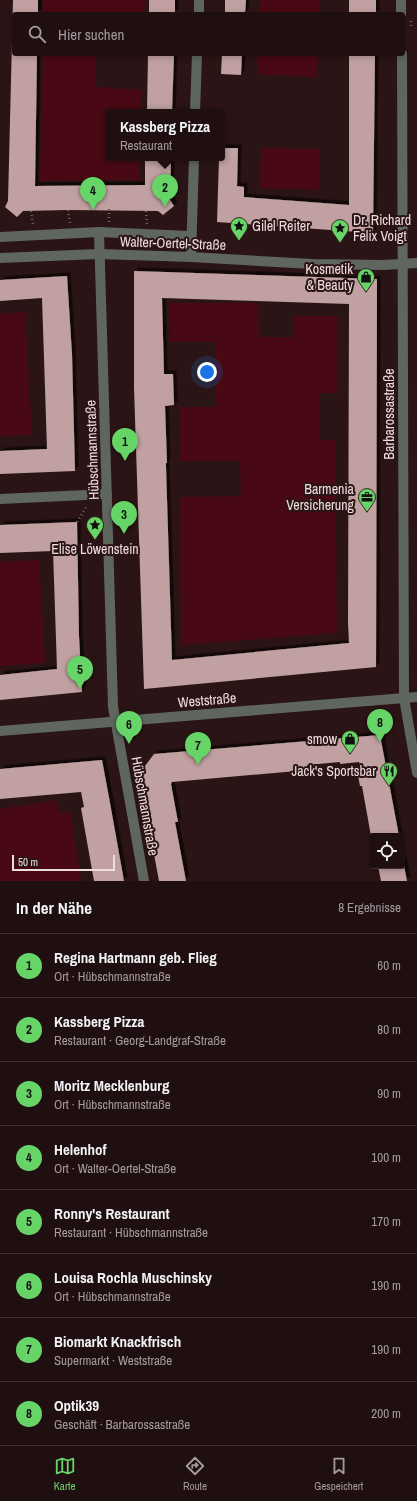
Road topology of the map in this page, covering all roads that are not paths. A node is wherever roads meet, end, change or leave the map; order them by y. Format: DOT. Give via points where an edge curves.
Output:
graph roads {
  1 [pos="199,0"];
  2 [pos="401,0"];
  3 [pos="199,12"];
  4 [pos="401,12"];
  5 [pos="197,56"];
  6 [pos="402,56"];
  7 [pos="195,109"];
  8 [pos="194,161"];
  9 [pos="99,232"];
  10 [pos="0,236"];
  11 [pos="190,236"];
  12 [pos="99,254"];
  13 [pos="191,257"];
  14 [pos="0,258"];
  15 [pos="402,264"];
  16 [pos="417,264"];
  17 [pos="107,494"];
  18 [pos="0,499"];
  19 [pos="417,697"];
  20 [pos="404,698"];
  21 [pos="115,722"];
  22 [pos="0,731"];
  23 [pos="417,773"];
  24 [pos="144,881"];
  1 -- 3 [label="street"];
  2 -- 4 [label="street"];
  5 -- 7 [label="street"];
  6 -- 15 [label="street, Barbarossastraße"];
  8 -- 11 [label="street"];
  9 -- 10 [label="street, Walter-Oertel-Straße"];
  9 -- 11 [label="street, Walter-Oertel-Straße"];
  9 -- 12 [label="street, Hübschmannstraße"];
  11 -- 13 [label="street"];
  12 -- 13 [label="street, Walter-Oertel-Straße"];
  12 -- 14 [label="street, Walter-Oertel-Straße"];
  12 -- 17 [label="street, Hübschmannstraße"];
  13 -- 15 [label="street, Walter-Oertel-Straße" via="312,264"];
  15 -- 16 [label="street, Walter-Oertel-Straße"];
  15 -- 20 [label="street, Barbarossastraße"];
  17 -- 18 [label="street"];
  17 -- 21 [label="street, Hübschmannstraße"];
  19 -- 20 [label="street, Weststraße"];
  20 -- 21 [label="street, Weststraße"];
  20 -- 23 [label="street, Barbarossastraße"];
  21 -- 22 [label="street, Weststraße"];
  21 -- 24 [label="street, Hübschmannstraße"];
}
